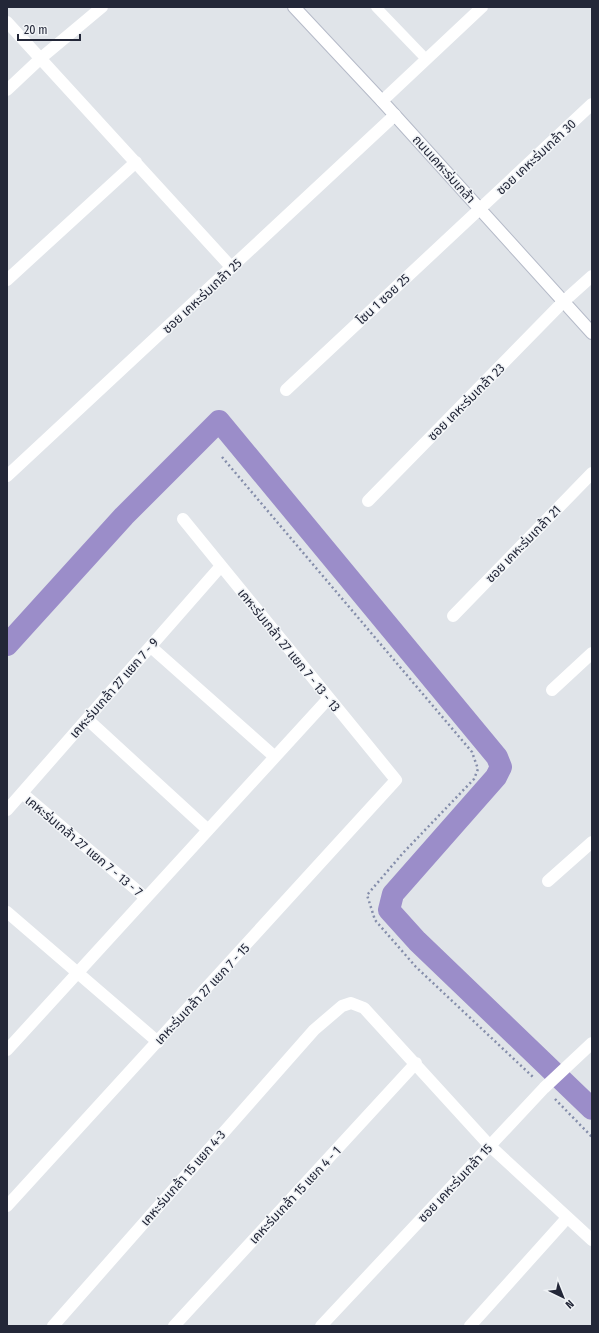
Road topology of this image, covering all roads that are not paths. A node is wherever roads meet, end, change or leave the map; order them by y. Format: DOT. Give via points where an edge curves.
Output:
graph roads {
  1 [pos="102,7"];
  2 [pos="294,7"];
  3 [pos="376,7"];
  4 [pos="482,7"];
  5 [pos="7,22"];
  6 [pos="41,58"];
  7 [pos="426,59"];
  8 [pos="7,90"];
  9 [pos="382,101"];
  10 [pos="592,104"];
  11 [pos="396,115"];
  12 [pos="136,162"];
  13 [pos="480,209"];
  14 [pos="232,268"];
  15 [pos="592,276"];
  16 [pos="7,280"];
  17 [pos="563,302"];
  18 [pos="592,333"];
  19 [pos="286,390"];
  20 [pos="592,473"];
  21 [pos="7,476"];
  22 [pos="368,501"];
  23 [pos="184,519"];
  24 [pos="221,566"];
  25 [pos="453,616"];
  26 [pos="150,647"];
  27 [pos="592,653"];
  28 [pos="552,690"];
  29 [pos="328,698"];
  30 [pos="87,719"];
  31 [pos="275,757"];
  32 [pos="396,780"];
  33 [pos="22,793"];
  34 [pos="7,810"];
  35 [pos="208,830"];
  36 [pos="592,842"];
  37 [pos="548,881"];
  38 [pos="146,898"];
  39 [pos="7,912"];
  40 [pos="77,973"];
  41 [pos="158,1042"];
  42 [pos="592,1043"];
  43 [pos="8,1047"];
  44 [pos="416,1063"];
  45 [pos="490,1146"];
  46 [pos="7,1206"];
  47 [pos="568,1218"];
  48 [pos="592,1240"];
  49 [pos="53,1326"];
  50 [pos="174,1326"];
  51 [pos="321,1326"];
  52 [pos="470,1326"];
  1 -- 6 [label="street"];
  2 -- 9 [label="street, ถนนเคหะร่มเกล้า"];
  3 -- 7 [label="lane"];
  4 -- 7 [label="street"];
  5 -- 6 [label="street"];
  6 -- 8 [label="street"];
  6 -- 12 [label="street"];
  7 -- 9 [label="street"];
  9 -- 11 [label="street, ถนนเคหะร่มเกล้า"];
  10 -- 13 [label="street, ซอย เคหะร่มเกล้า 30"];
  11 -- 13 [label="street, ถนนเคหะร่มเกล้า"];
  11 -- 14 [label="street, ซอย เคหะร่มเกล้า 25"];
  12 -- 14 [label="street"];
  12 -- 16 [label="street"];
  13 -- 17 [label="street, ถนนเคหะร่มเกล้า"];
  13 -- 19 [label="street, โซน 1 ซอย 25"];
  14 -- 21 [label="street, ซอย เคหะร่มเกล้า 25"];
  15 -- 17 [label="street, ซอย เคหะร่มเกล้า 23"];
  17 -- 18 [label="street, ถนนเคหะร่มเกล้า"];
  17 -- 22 [label="street, ซอย เคหะร่มเกล้า 23"];
  20 -- 25 [label="street, ซอย เคหะร่มเกล้า 21"];
  23 -- 24 [label="street, เคหะร่มเกล้า 27 แยก 7 - 13 - 13"];
  24 -- 26 [label="street, เคหะร่มเกล้า 27 แยก 7 - 9"];
  24 -- 29 [label="street, เคหะร่มเกล้า 27 แยก 7 - 13 - 13"];
  26 -- 30 [label="street, เคหะร่มเกล้า 27 แยก 7 - 9"];
  26 -- 31 [label="street"];
  27 -- 28 [label="street"];
  29 -- 31 [label="street"];
  29 -- 32 [label="street, เคหะร่มเกล้า 27 แยก 7 - 13 - 13"];
  30 -- 33 [label="street, เคหะร่มเกล้า 27 แยก 7 - 9"];
  30 -- 35 [label="street"];
  31 -- 35 [label="street"];
  32 -- 41 [label="street, เคหะร่มเกล้า 27 แยก 7 - 15"];
  33 -- 34 [label="street, เคหะร่มเกล้า 27 แยก 7 - 9"];
  33 -- 38 [label="street, เคหะร่มเกล้า 27 แยก 7 - 13 - 7"];
  35 -- 38 [label="street"];
  36 -- 37 [label="street"];
  38 -- 40 [label="street"];
  39 -- 40 [label="street"];
  40 -- 41 [label="street"];
  40 -- 43 [label="street"];
  41 -- 46 [label="street, เคหะร่มเกล้า 27 แยก 7 - 15"];
  42 -- 45 [label="street, ซอย เคหะร่มเกล้า 15"];
  44 -- 45 [label="street"];
  44 -- 49 [label="street, เคหะร่มเกล้า 15 แยก 4-3" via="364,1008 351,1003 342,1006 314,1030"];
  44 -- 50 [label="street, เคหะร่มเกล้า 15 แยก 4 - 1"];
  45 -- 47 [label="street"];
  45 -- 51 [label="street, ซอย เคหะร่มเกล้า 15"];
  47 -- 48 [label="street"];
  47 -- 52 [label="street"];
}
